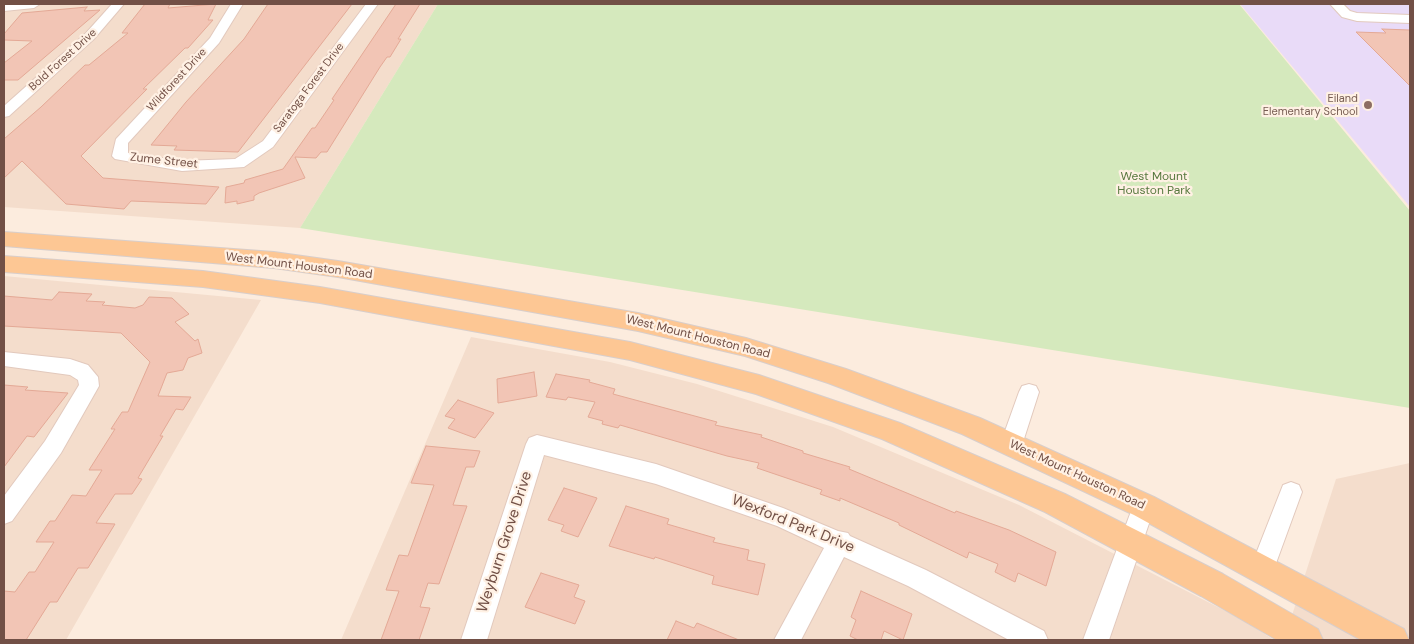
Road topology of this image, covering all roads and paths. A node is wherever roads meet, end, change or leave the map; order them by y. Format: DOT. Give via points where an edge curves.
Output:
graph roads {
  1 [pos="34,4"];
  2 [pos="118,4"];
  3 [pos="238,4"];
  4 [pos="372,4"];
  5 [pos="1336,4"];
  6 [pos="4,7"];
  7 [pos="1410,19"];
  8 [pos="4,113"];
  9 [pos="120,156"];
  10 [pos="239,164"];
  11 [pos="4,239"];
  12 [pos="4,264"];
  13 [pos="4,360"];
  14 [pos="1029,392"];
  15 [pos="537,444"];
  16 [pos="1011,445"];
  17 [pos="1291,492"];
  18 [pos="1144,506"];
  19 [pos="4,514"];
  20 [pos="840,541"];
  21 [pos="1130,544"];
  22 [pos="1262,569"];
  23 [pos="474,640"];
  24 [pos="787,640"];
  25 [pos="1034,640"];
  26 [pos="1096,640"];
  27 [pos="1307,640"];
  28 [pos="1394,640"];
  1 -- 6 [label="street"];
  2 -- 8 [label="street, Bold Forest Drive" via="90,36"];
  3 -- 9 [label="street, Wildforest Drive" via="215,40 121,142"];
  4 -- 10 [label="street, Saratoga Forest Drive" via="268,144"];
  5 -- 7 [label="street" via="1346,14 1357,17"];
  9 -- 10 [label="street, Zume Street" via="182,166"];
  11 -- 16 [label="main road, West Mount Houston Road" via="274,260 478,292 638,322 746,347 837,376 971,426"];
  12 -- 21 [label="main road, West Mount Houston Road" via="251,284 568,338 694,367 823,406 891,431 1055,503"];
  13 -- 19 [label="street" via="81,370 88,377 89,386 53,448"];
  14 -- 16 [label="street"];
  15 -- 20 [label="street, Wexford Park Drive" via="656,474"];
  15 -- 23 [label="street, Weyburn Grove Drive"];
  16 -- 18 [label="main road, West Mount Houston Road"];
  17 -- 22 [label="street"];
  18 -- 21 [label="street"];
  18 -- 22 [label="main road, West Mount Houston Road"];
  20 -- 24 [label="street"];
  20 -- 25 [label="street, Wexford Park Drive"];
  21 -- 26 [label="street"];
  21 -- 27 [label="main road, West Mount Houston Road" via="1212,585"];
  22 -- 28 [label="main road, West Mount Houston Road"];
}
